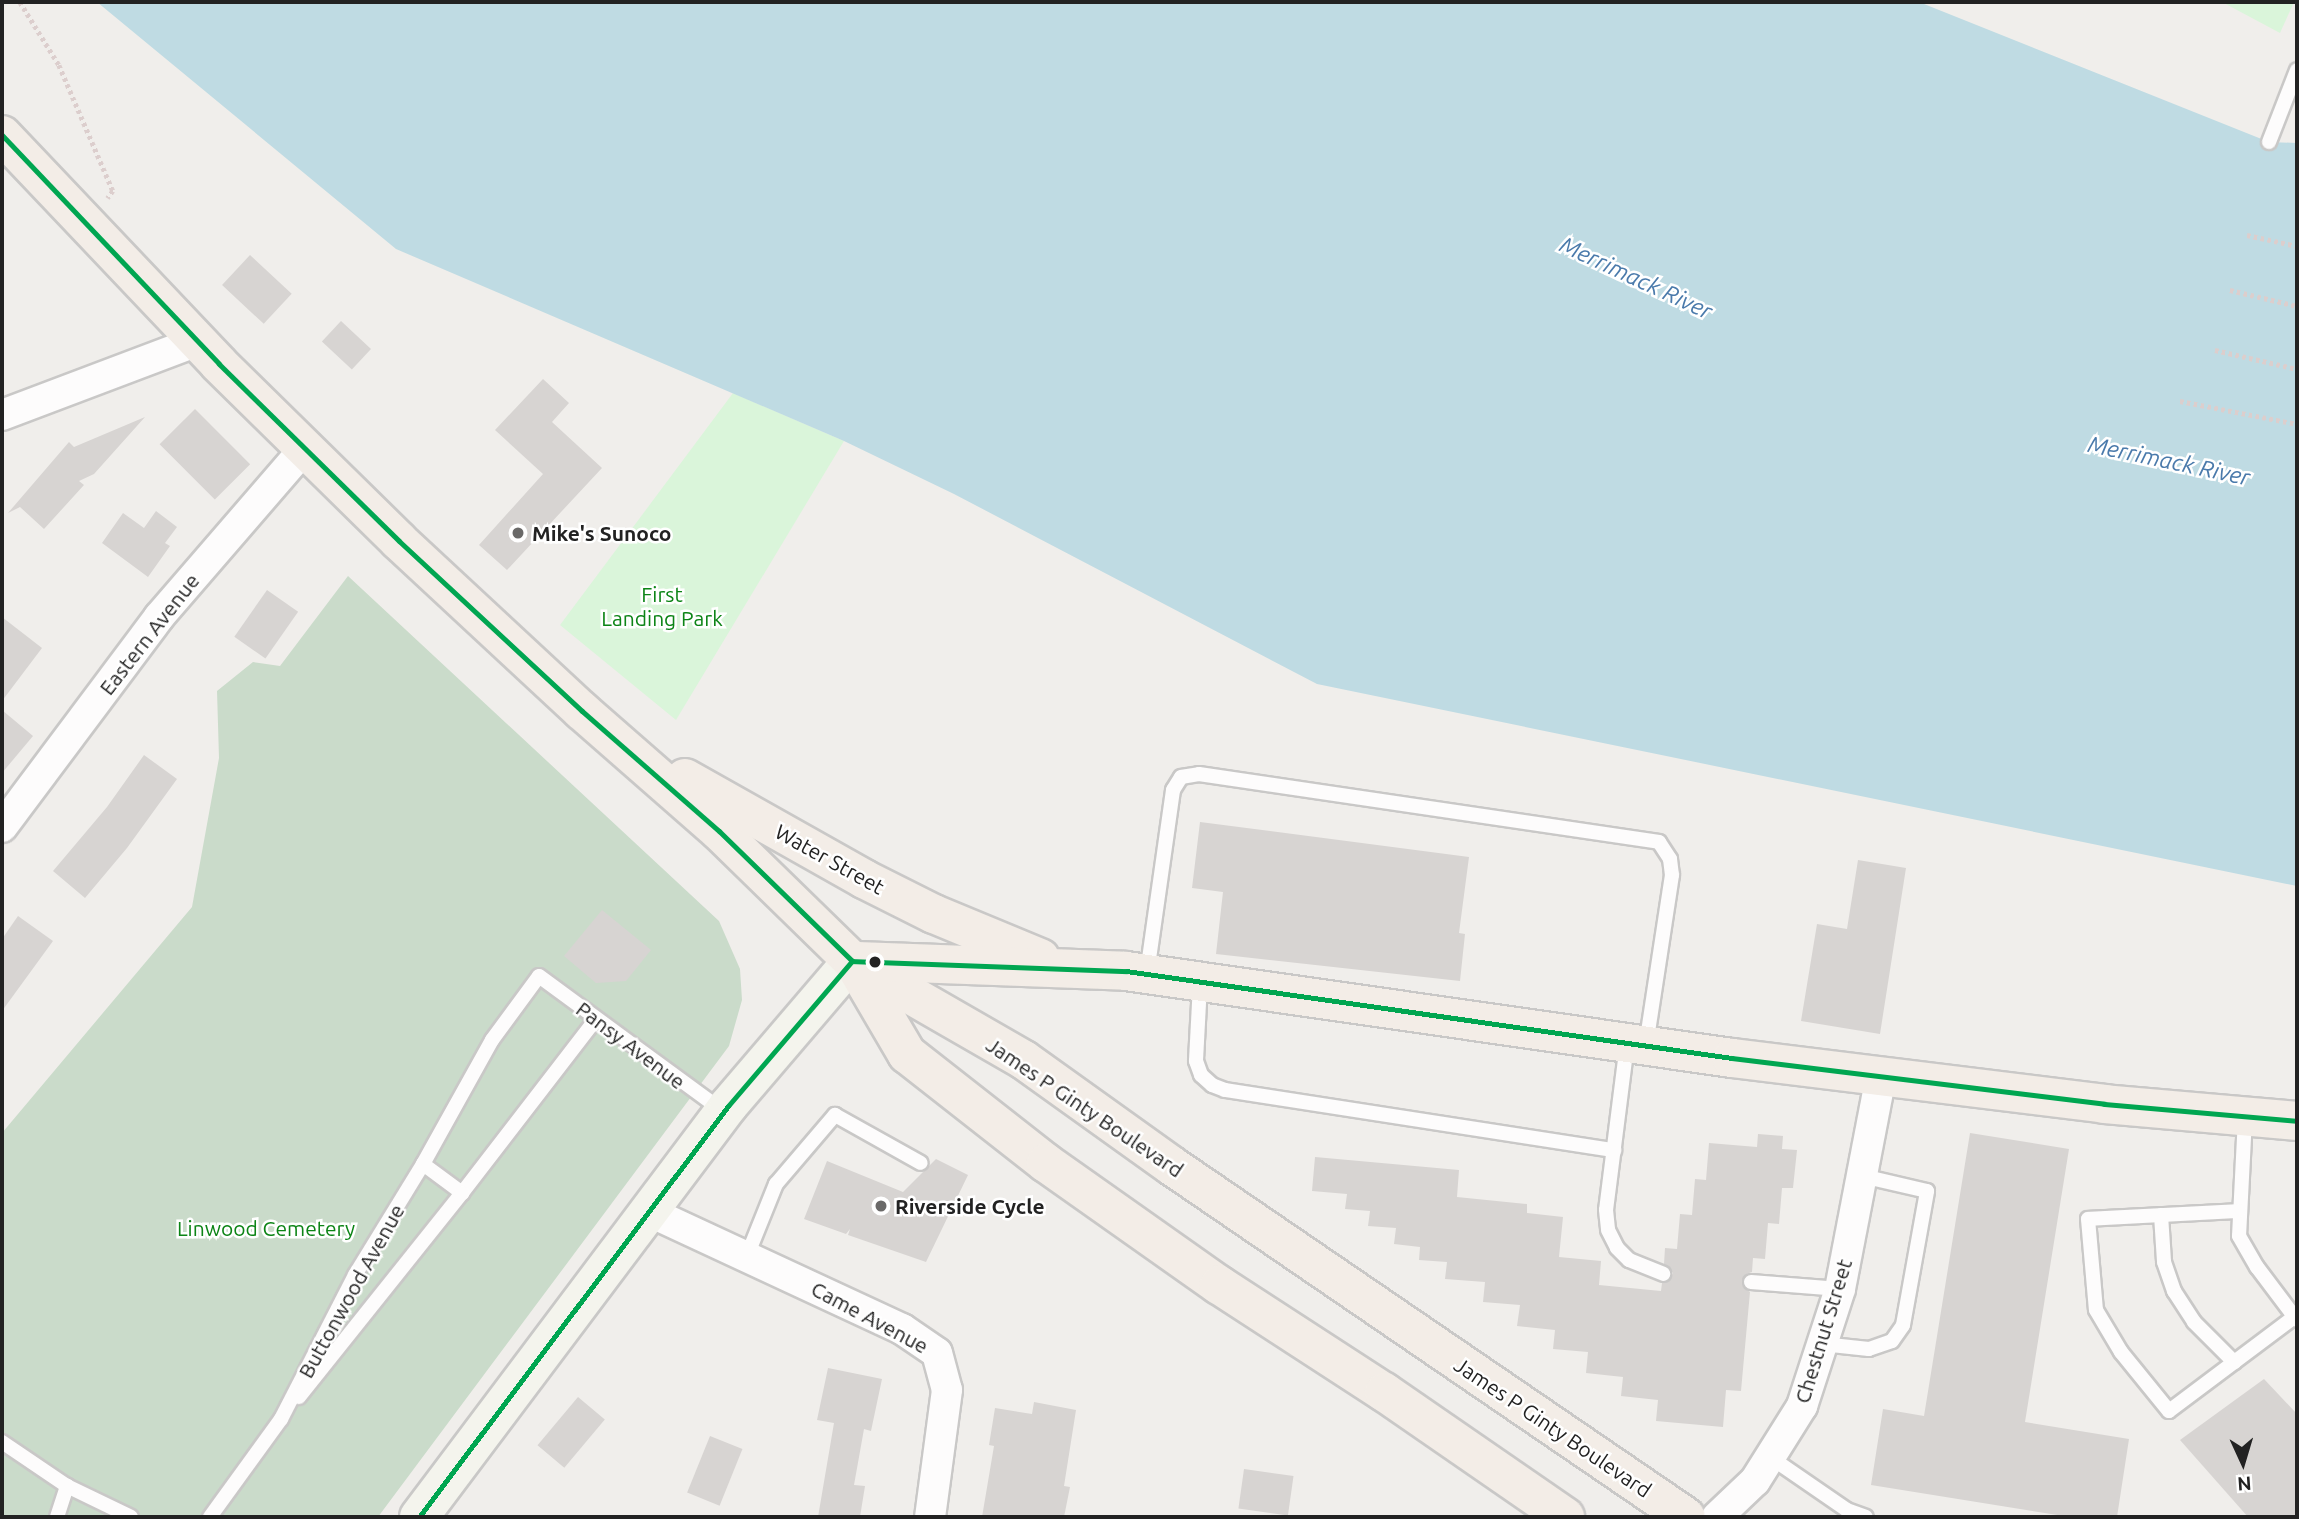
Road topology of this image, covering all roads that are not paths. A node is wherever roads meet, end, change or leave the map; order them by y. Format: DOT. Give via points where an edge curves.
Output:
graph roads {
  1 [pos="2297,70"];
  2 [pos="2,135"];
  3 [pos="2269,142"];
  4 [pos="198,341"];
  5 [pos="2,415"];
  6 [pos="305,448"];
  7 [pos="608,732"];
  8 [pos="2,827"];
  9 [pos="852,961"];
  10 [pos="1061,967"];
  11 [pos="1146,974"];
  12 [pos="539,976"];
  13 [pos="1200,982"];
  14 [pos="596,1019"];
  15 [pos="1637,1044"];
  16 [pos="1881,1077"];
  17 [pos="724,1112"];
  18 [pos="2245,1117"];
  19 [pos="2297,1121"];
  20 [pos="1614,1150"];
  21 [pos="920,1163"];
  22 [pos="423,1164"];
  23 [pos="1862,1176"];
  24 [pos="462,1193"];
  25 [pos="2239,1211"];
  26 [pos="650,1212"];
  27 [pos="2161,1215"];
  28 [pos="747,1256"];
  29 [pos="1663,1274"];
  30 [pos="1751,1282"];
  31 [pos="1840,1289"];
  32 [pos="2296,1318"];
  33 [pos="1822,1344"];
  34 [pos="2234,1362"];
  35 [pos="281,1419"];
  36 [pos="2,1442"];
  37 [pos="1770,1457"];
  38 [pos="67,1486"];
  39 [pos="57,1517"];
  40 [pos="131,1517"];
  41 [pos="210,1517"];
  42 [pos="419,1517"];
  43 [pos="930,1517"];
  44 [pos="1565,1517"];
  45 [pos="1686,1517"];
  46 [pos="1717,1517"];
  47 [pos="1866,1517"];
  1 -- 3 [label="lane"];
  2 -- 4 [label="main road, Water Street"];
  4 -- 5 [label="street"];
  4 -- 6 [label="main road, Water Street"];
  6 -- 7 [label="main road, Water Street"];
  6 -- 8 [label="street, Eastern Avenue" via="159,617"];
  7 -- 9 [label="main road, Water Street" via="719,831"];
  7 -- 10 [label="main road, Water Street" via="864,879"];
  9 -- 10 [label="main road, Water Street"];
  9 -- 17 [label="main road"];
  9 -- 44 [label="main road" via="907,1054 1046,1163"];
  9 -- 45 [label="main road, James P Ginty Boulevard" via="1024,1060"];
  10 -- 11 [label="main road, Water Street"];
  11 -- 13 [label="main road, Water Street"];
  11 -- 15 [label="lane" via="1172,790 1181,777 1199,774 1659,842 1670,859 1672,875"];
  12 -- 14 [label="lane, Pansy Avenue"];
  12 -- 22 [label="lane, Buttonwood Avenue" via="492,1040"];
  13 -- 15 [label="main road, Water Street"];
  13 -- 20 [label="lane" via="1196,1061 1201,1075 1212,1085"];
  14 -- 17 [label="lane, Pansy Avenue"];
  14 -- 24 [label="lane, Buttonwood Avenue"];
  15 -- 16 [label="main road, Water Street"];
  15 -- 20 [label="lane"];
  16 -- 18 [label="main road, Water Street"];
  16 -- 23 [label="street, Chestnut Street"];
  17 -- 26 [label="main road"];
  18 -- 19 [label="main road, Water Street"];
  18 -- 25 [label="lane"];
  20 -- 29 [label="lane" via="1608,1230 1629,1260"];
  21 -- 28 [label="lane" via="835,1115 776,1184"];
  22 -- 24 [label="lane"];
  22 -- 35 [label="lane, Buttonwood Avenue" via="355,1275"];
  23 -- 31 [label="street, Chestnut Street"];
  23 -- 33 [label="lane" via="1927,1191 1903,1325 1892,1341 1869,1349"];
  24 -- 35 [label="lane, Buttonwood Avenue"];
  25 -- 27 [label="lane"];
  25 -- 32 [label="lane" via="2239,1236"];
  26 -- 28 [label="street, Came Avenue"];
  26 -- 42 [label="main road"];
  27 -- 34 [label="lane" via="2164,1262 2174,1291 2194,1322"];
  27 -- 34 [label="lane" via="2088,1219 2096,1310 2121,1352 2169,1411"];
  28 -- 43 [label="street, Came Avenue" via="902,1329 937,1353 947,1390"];
  30 -- 31 [label="lane"];
  31 -- 33 [label="street, Chestnut Street"];
  32 -- 34 [label="lane"];
  33 -- 37 [label="street, Chestnut Street" via="1802,1406"];
  35 -- 41 [label="lane, Buttonwood Avenue"];
  36 -- 38 [label="lane"];
  37 -- 46 [label="street, Chestnut Street" via="1755,1481"];
  37 -- 47 [label="lane" via="1847,1510"];
  38 -- 39 [label="lane"];
  38 -- 40 [label="lane"];
}
